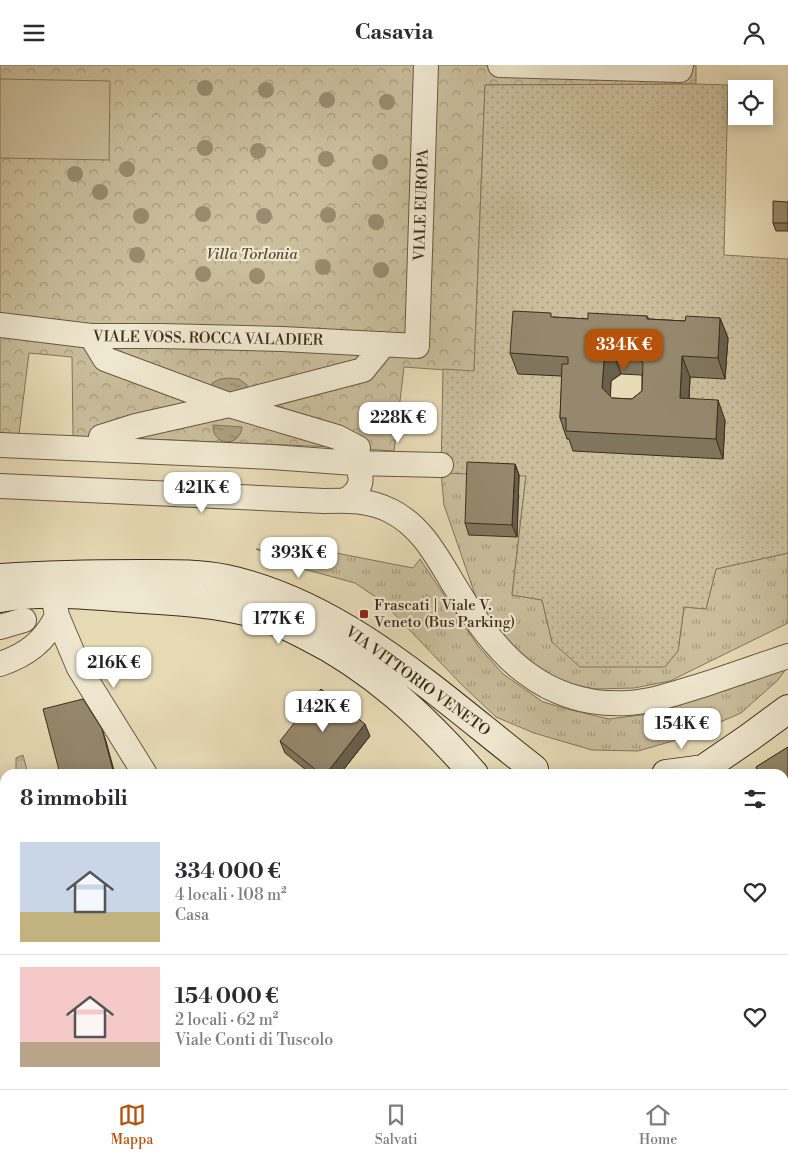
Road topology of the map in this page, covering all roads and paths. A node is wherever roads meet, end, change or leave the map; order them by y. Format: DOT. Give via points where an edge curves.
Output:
graph roads {
  1 [pos="426,65"];
  2 [pos="500,65"];
  3 [pos="681,68"];
  4 [pos="0,325"];
  5 [pos="91,336"];
  6 [pos="384,344"];
  7 [pos="416,346"];
  8 [pos="228,405"];
  9 [pos="101,437"];
  10 [pos="0,445"];
  11 [pos="356,455"];
  12 [pos="441,465"];
  13 [pos="0,486"];
  14 [pos="346,500"];
  15 [pos="0,578"];
  16 [pos="54,595"];
  17 [pos="0,598"];
  18 [pos="24,620"];
  19 [pos="0,627"];
  20 [pos="788,656"];
  21 [pos="0,664"];
  22 [pos="788,709"];
  23 [pos="142,769"];
  24 [pos="469,769"];
  25 [pos="530,769"];
  26 [pos="703,769"];
  1 -- 7 [label="street, VIALE EUROPA"];
  2 -- 3 [label="street"];
  4 -- 5 [label="street, VIALE VOSS. ROCCA VALADIER"];
  5 -- 6 [label="street, VIALE VOSS. ROCCA VALADIER"];
  5 -- 8 [label="street" via="105,359"];
  6 -- 7 [label="street, VIALE VOSS. ROCCA VALADIER"];
  6 -- 8 [label="street" via="363,370"];
  8 -- 9 [label="street"];
  8 -- 11 [label="street" via="336,437"];
  10 -- 11 [label="street" via="272,457"];
  11 -- 12 [label="street"];
  11 -- 14 [label="street" via="361,484 358,491"];
  13 -- 14 [label="street"];
  14 -- 20 [label="street" via="372,503 412,525 434,550 468,609 498,648 529,676 563,695 605,703 643,701 675,694"];
  15 -- 16 [label="main road, VIA VITTORIO VENETO"];
  16 -- 17 [label="main road, VIA VITTORIO VENETO" via="26,594"];
  16 -- 21 [label="street" via="44,638 24,654"];
  16 -- 23 [label="street" via="79,668"];
  16 -- 24 [label="main road, VIA VITTORIO VENETO" via="212,604 251,612 288,626 341,654 378,680"];
  16 -- 25 [label="main road, VIA VITTORIO VENETO" via="181,574 253,585 287,597 326,615 393,660"];
  18 -- 19 [label="street"];
  22 -- 26 [label="main road"];
}
